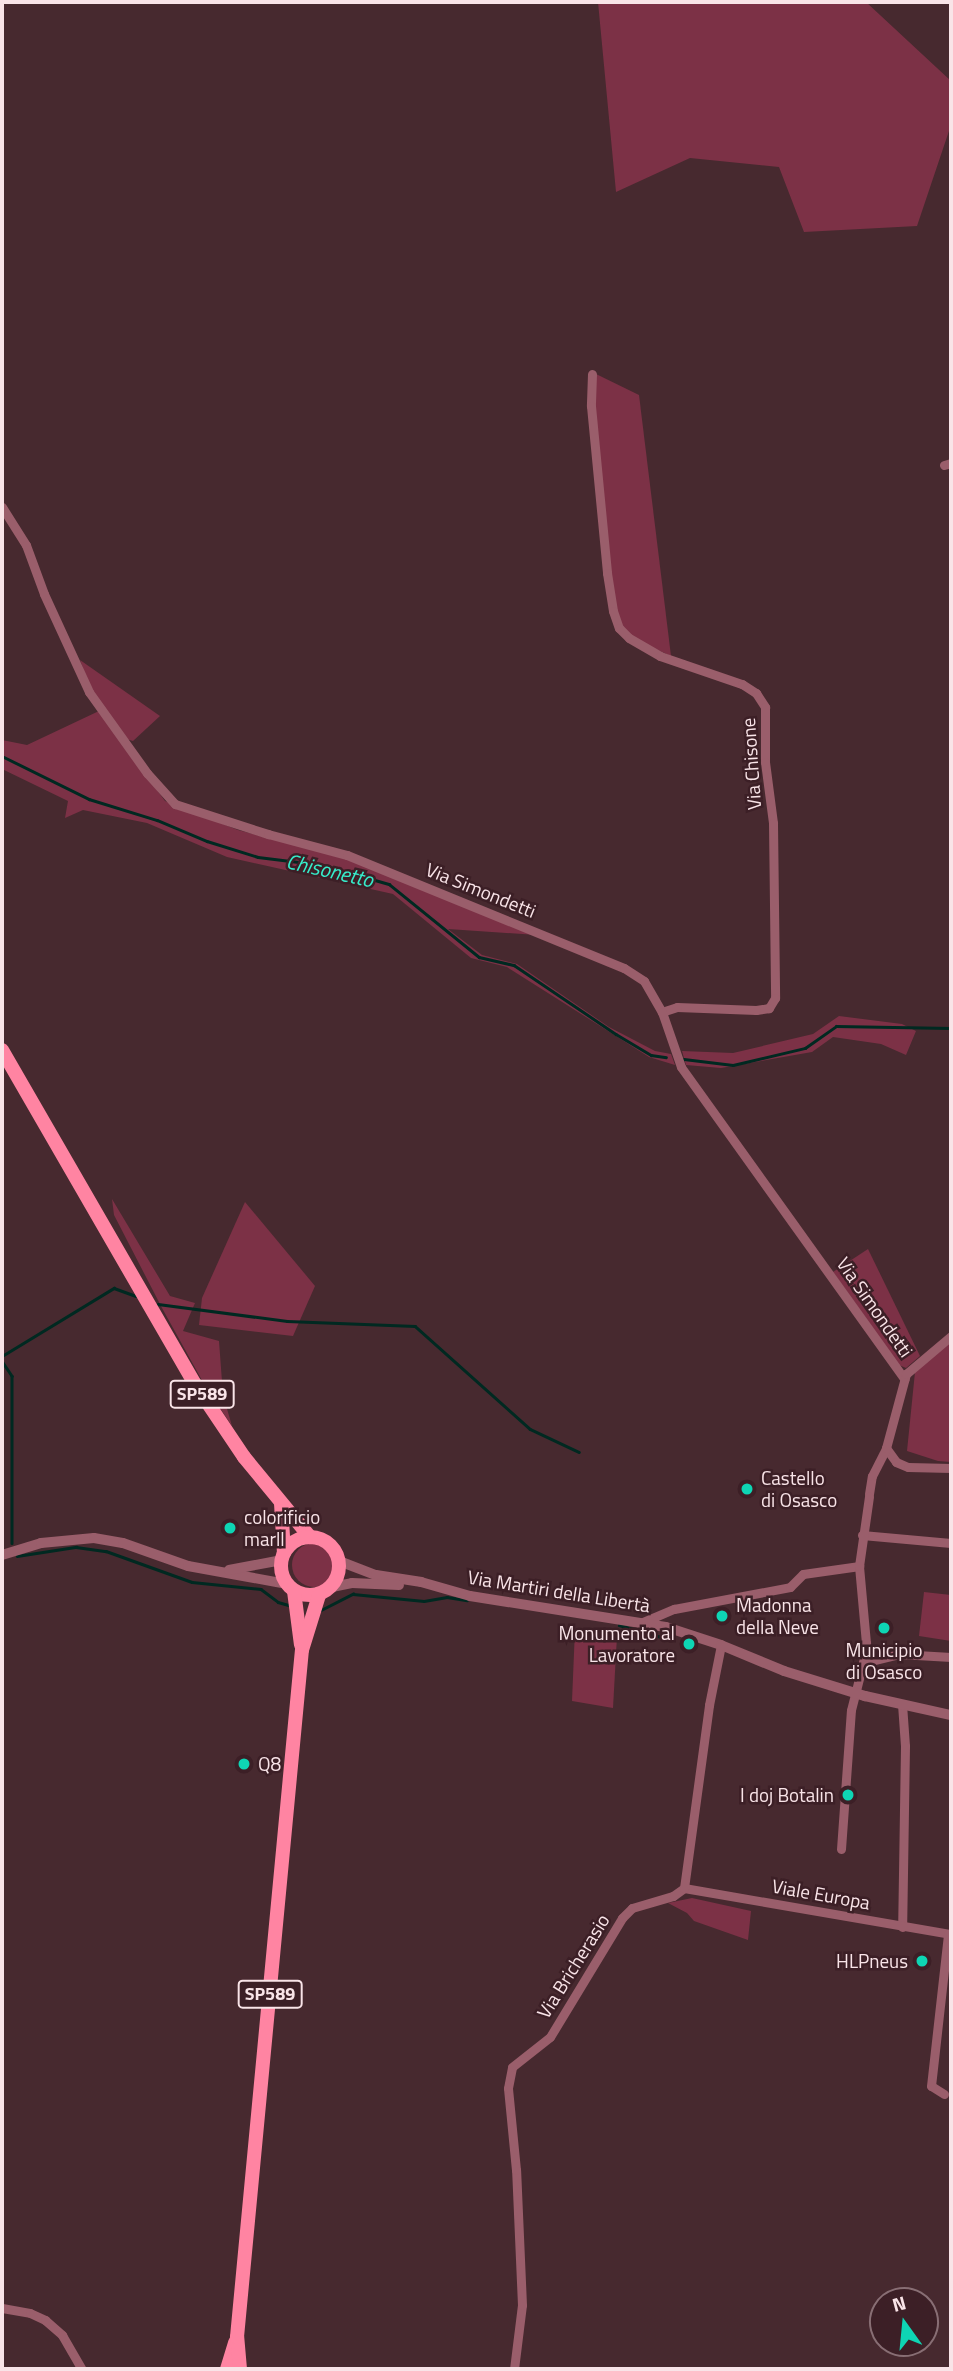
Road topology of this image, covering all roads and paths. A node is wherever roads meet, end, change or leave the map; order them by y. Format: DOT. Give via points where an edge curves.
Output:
graph roads {
  1 [pos="592,374"];
  2 [pos="2,507"];
  3 [pos="662,1012"];
  4 [pos="3,1049"];
  5 [pos="951,1336"];
  6 [pos="904,1379"];
  7 [pos="886,1448"];
  8 [pos="951,1468"];
  9 [pos="281,1502"];
  10 [pos="862,1535"];
  11 [pos="310,1537"];
  12 [pos="951,1543"];
  13 [pos="2,1555"];
  14 [pos="283,1556"];
  15 [pos="339,1561"];
  16 [pos="859,1566"];
  17 [pos="218,1572"];
  18 [pos="290,1587"];
  19 [pos="332,1587"];
  20 [pos="441,1589"];
  21 [pos="319,1595"];
  22 [pos="643,1622"];
  23 [pos="722,1645"];
  24 [pos="302,1650"];
  25 [pos="951,1657"];
  26 [pos="863,1663"];
  27 [pos="854,1692"];
  28 [pos="902,1704"];
  29 [pos="951,1715"];
  30 [pos="841,1849"];
  31 [pos="684,1888"];
  32 [pos="902,1927"];
  33 [pos="950,1934"];
  34 [pos="944,2094"];
  35 [pos="2,2308"];
  36 [pos="237,2337"];
  37 [pos="82,2369"];
  38 [pos="227,2369"];
  39 [pos="240,2369"];
  40 [pos="513,2369"];
  1 -- 3 [label="street, Via Chisone" via="607,573 619,628 652,652 742,684 756,693 765,707 765,762 773,823 775,998 769,1008 756,1010 677,1007"];
  2 -- 3 [label="street, Via Simondetti" via="26,545 89,692 175,804 347,855 624,968 643,981"];
  3 -- 6 [label="street, Via Simondetti" via="681,1067"];
  4 -- 9 [label="main road, SP589" via="195,1384"];
  5 -- 6 [label="street"];
  6 -- 7 [label="street"];
  7 -- 8 [label="street" via="896,1462 908,1467"];
  7 -- 10 [label="street" via="872,1476"];
  9 -- 11 [label="main road, SP589"];
  9 -- 14 [label="main road, SP589"];
  10 -- 12 [label="street"];
  10 -- 16 [label="street"];
  11 -- 14 [label="main road" via="295,1541"];
  11 -- 15 [label="main road, SP589" via="326,1541"];
  13 -- 17 [label="street" via="41,1543 94,1538"];
  14 -- 17 [label="street"];
  14 -- 18 [label="main road, SP589"];
  15 -- 19 [label="main road"];
  15 -- 20 [label="street, SP589" via="376,1575"];
  16 -- 22 [label="street" via="803,1574 790,1587 674,1609"];
  16 -- 26 [label="street" via="866,1643"];
  17 -- 18 [label="street"];
  18 -- 21 [label="main road" via="302,1595"];
  18 -- 24 [label="main road, SP589"];
  19 -- 20 [label="street, SP589" via="373,1583"];
  19 -- 21 [label="main road, SP589"];
  20 -- 22 [label="street, Via Martiri della Libertà / SP589"];
  21 -- 24 [label="main road, SP589"];
  22 -- 23 [label="street, Via Martiri della Libertà / SP589"];
  23 -- 27 [label="street, Via Martiri della Libertà / SP589" via="752,1660"];
  23 -- 31 [label="street" via="709,1705"];
  24 -- 36 [label="main road, SP589"];
  25 -- 26 [label="street" via="899,1654"];
  26 -- 27 [label="street"];
  27 -- 28 [label="street, Via Martiri della Libertà / SP589"];
  27 -- 30 [label="street"];
  28 -- 29 [label="street, Via Martiri della Libertà / SP589"];
  28 -- 32 [label="street"];
  31 -- 32 [label="street, Viale Europa"];
  31 -- 40 [label="street, Via Bricherasio" via="673,1896 632,1908 622,1918 550,2037 512,2067 508,2088 522,2305"];
  32 -- 33 [label="street, Viale Europa"];
  33 -- 34 [label="street" via="931,2086"];
  35 -- 37 [label="street" via="45,2320 62,2334"];
  36 -- 38 [label="main road, SP589"];
  36 -- 39 [label="main road, SP589"];
}
